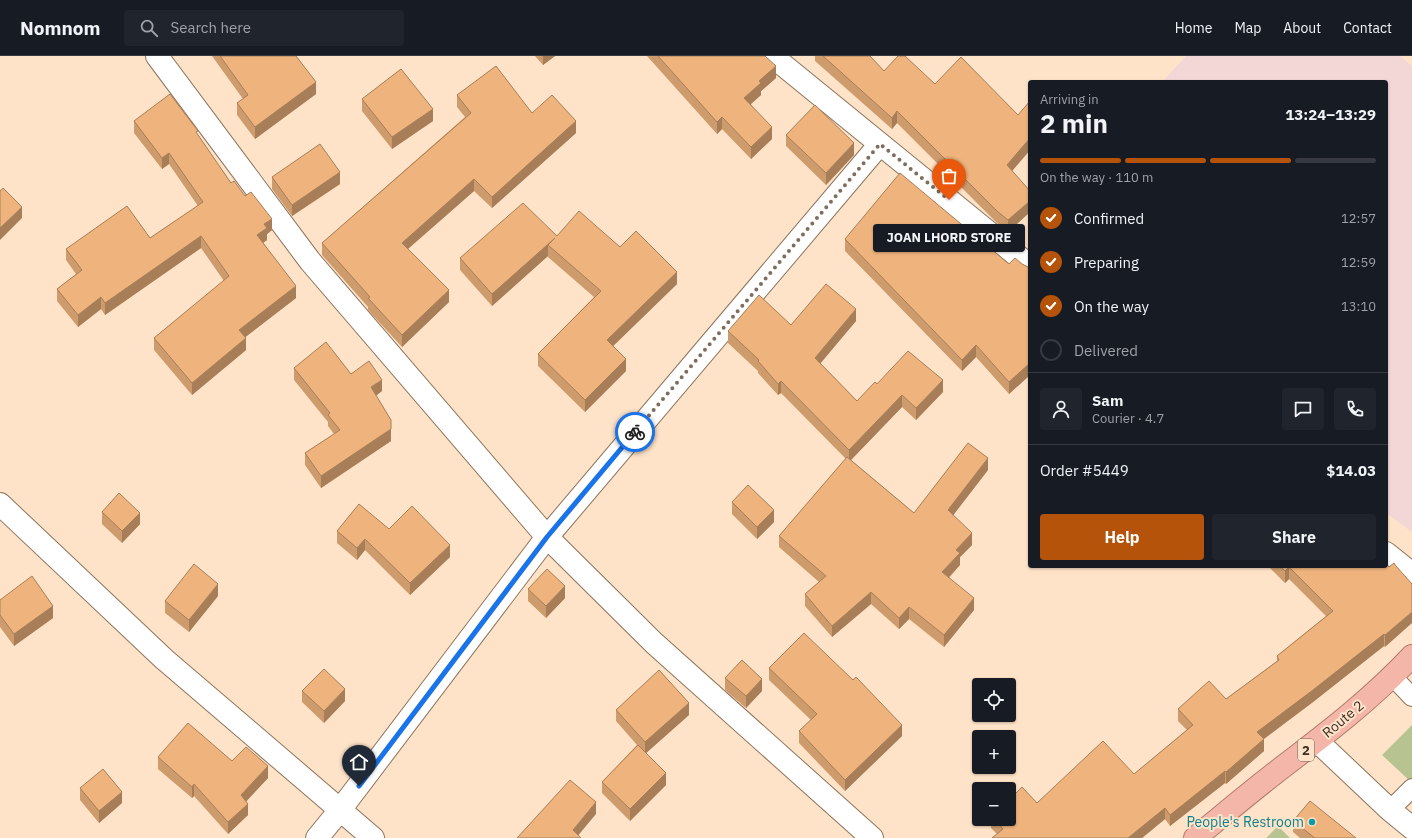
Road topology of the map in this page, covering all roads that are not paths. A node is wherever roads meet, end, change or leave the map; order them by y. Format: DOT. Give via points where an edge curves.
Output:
graph roads {
  1 [pos="157,56"];
  2 [pos="772,56"];
  3 [pos="880,144"];
  4 [pos="1028,264"];
  5 [pos="0,504"];
  6 [pos="547,537"];
  7 [pos="1388,555"];
  8 [pos="1412,574"];
  9 [pos="1412,656"];
  10 [pos="1393,677"];
  11 [pos="1412,697"];
  12 [pos="1317,741"];
  13 [pos="1412,788"];
  14 [pos="340,810"];
  15 [pos="1404,815"];
  16 [pos="317,838"];
  17 [pos="373,838"];
  18 [pos="872,838"];
  19 [pos="1195,838"];
  1 -- 6 [label="street" via="310,261"];
  2 -- 3 [label="street"];
  3 -- 4 [label="street"];
  3 -- 6 [label="street"];
  5 -- 14 [label="street" via="164,659"];
  6 -- 14 [label="street"];
  6 -- 18 [label="street" via="654,643"];
  7 -- 8 [label="street"];
  9 -- 10 [label="highway, Route 2 / 2"];
  10 -- 11 [label="street"];
  10 -- 12 [label="highway, Route 2 / 2"];
  12 -- 15 [label="street"];
  12 -- 19 [label="highway, Route 2 / 2"];
  13 -- 15 [label="street"];
  14 -- 16 [label="street"];
  14 -- 17 [label="street"];
}
